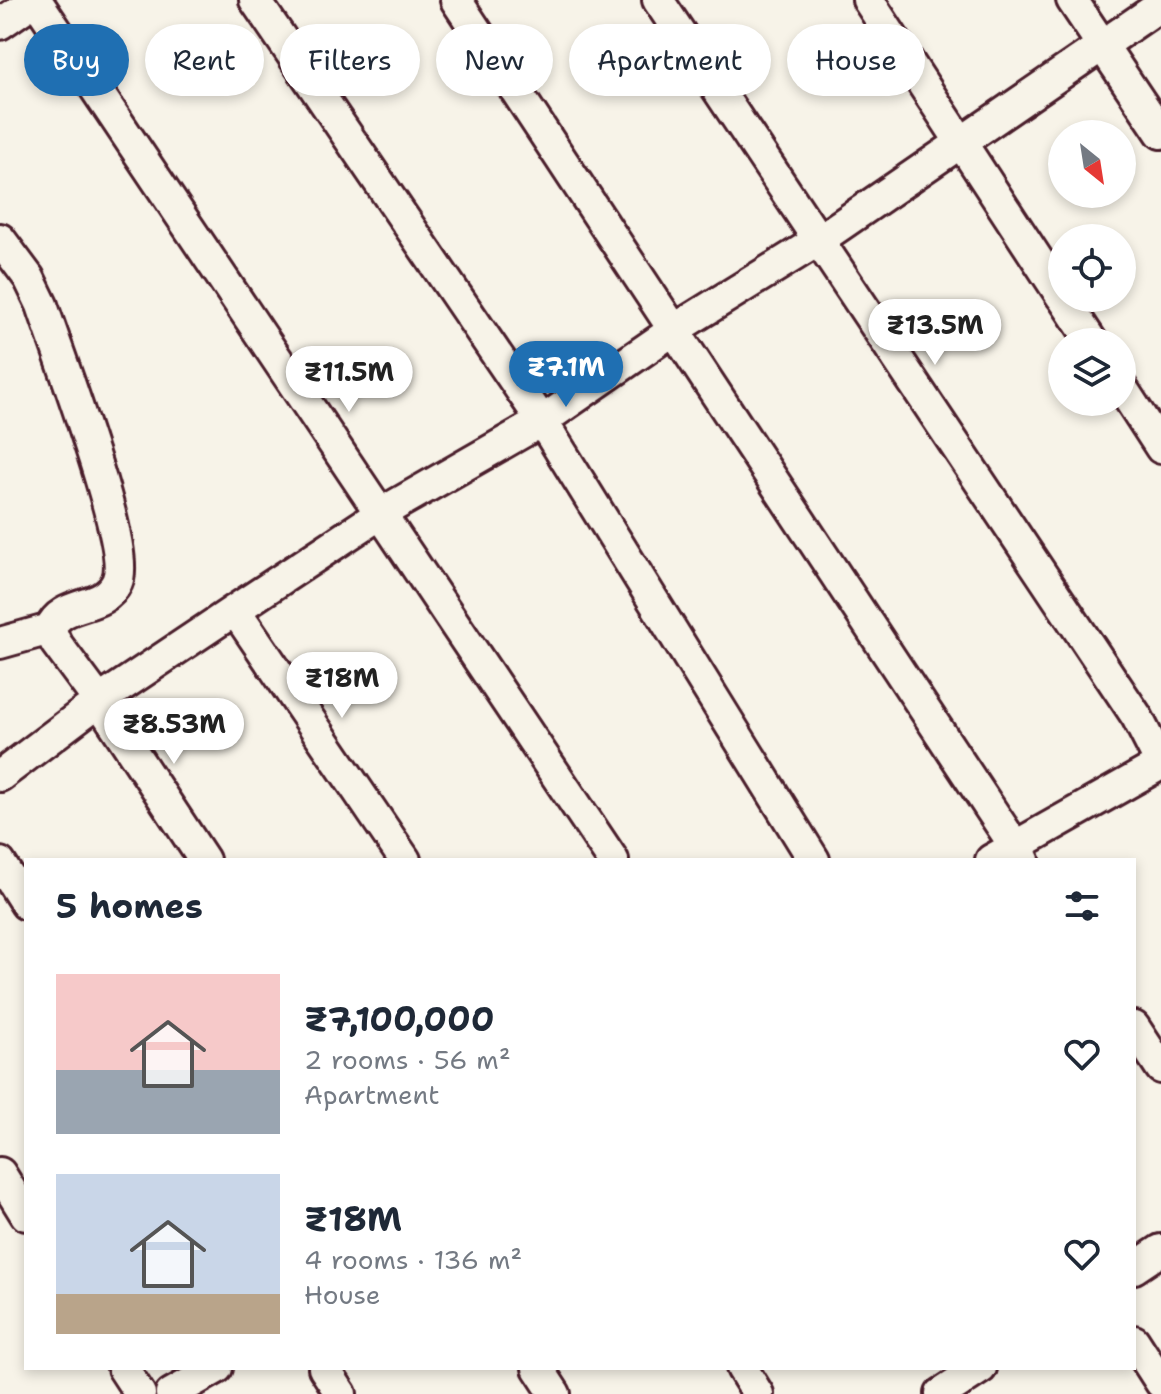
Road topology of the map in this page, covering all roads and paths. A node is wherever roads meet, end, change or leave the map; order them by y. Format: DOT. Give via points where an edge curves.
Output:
graph roads {
  1 [pos="36,0"];
  2 [pos="255,0"];
  3 [pos="456,0"];
  4 [pos="658,0"];
  5 [pos="868,0"];
  6 [pos="1072,0"];
  7 [pos="1161,5"];
  8 [pos="0,24"];
  9 [pos="1102,45"];
  10 [pos="1161,133"];
  11 [pos="960,143"];
  12 [pos="0,239"];
  13 [pos="819,240"];
  14 [pos="1048,277"];
  15 [pos="675,329"];
  16 [pos="1136,410"];
  17 [pos="542,421"];
  18 [pos="1161,448"];
  19 [pos="383,512"];
  20 [pos="235,610"];
  21 [pos="50,629"];
  22 [pos="0,643"];
  23 [pos="99,701"];
  24 [pos="1161,764"];
  25 [pos="0,776"];
  26 [pos="1010,855"];
  27 [pos="203,858"];
  28 [pos="404,858"];
  29 [pos="612,858"];
  30 [pos="813,858"];
  31 [pos="0,863"];
  32 [pos="24,901"];
  33 [pos="1136,1030"];
  34 [pos="1161,1068"];
  35 [pos="0,1173"];
  36 [pos="24,1212"];
  37 [pos="1161,1250"];
  38 [pos="1136,1267"];
  39 [pos="1136,1344"];
  40 [pos="124,1370"];
  41 [pos="213,1370"];
  42 [pos="325,1370"];
  43 [pos="539,1370"];
  44 [pos="743,1370"];
  45 [pos="1161,1383"];
  46 [pos="140,1394"];
  47 [pos="171,1394"];
  48 [pos="341,1394"];
  49 [pos="555,1394"];
  50 [pos="758,1394"];
  1 -- 8 [label="street"];
  1 -- 19 [label="street"];
  2 -- 17 [label="street"];
  3 -- 15 [label="street"];
  4 -- 13 [label="street"];
  5 -- 11 [label="street"];
  6 -- 9 [label="street"];
  7 -- 9 [label="street"];
  9 -- 10 [label="street"];
  9 -- 11 [label="street"];
  11 -- 13 [label="street"];
  11 -- 14 [label="street"];
  12 -- 21 [label="street" via="42,305 120,560 118,581 106,596 65,611"];
  13 -- 15 [label="street"];
  13 -- 24 [label="street" via="1137,717"];
  15 -- 17 [label="street"];
  15 -- 26 [label="street"];
  16 -- 18 [label="street"];
  17 -- 19 [label="street"];
  17 -- 30 [label="street"];
  19 -- 20 [label="street"];
  19 -- 29 [label="street"];
  20 -- 23 [label="street"];
  20 -- 28 [label="street"];
  21 -- 22 [label="street"];
  21 -- 23 [label="street"];
  23 -- 25 [label="street"];
  23 -- 27 [label="street"];
  24 -- 26 [label="street"];
  31 -- 32 [label="street"];
  33 -- 34 [label="street"];
  35 -- 36 [label="street"];
  37 -- 38 [label="street"];
  39 -- 45 [label="street"];
  40 -- 46 [label="street"];
  41 -- 47 [label="street"];
  42 -- 48 [label="street"];
  43 -- 49 [label="street"];
  44 -- 50 [label="street"];
}
